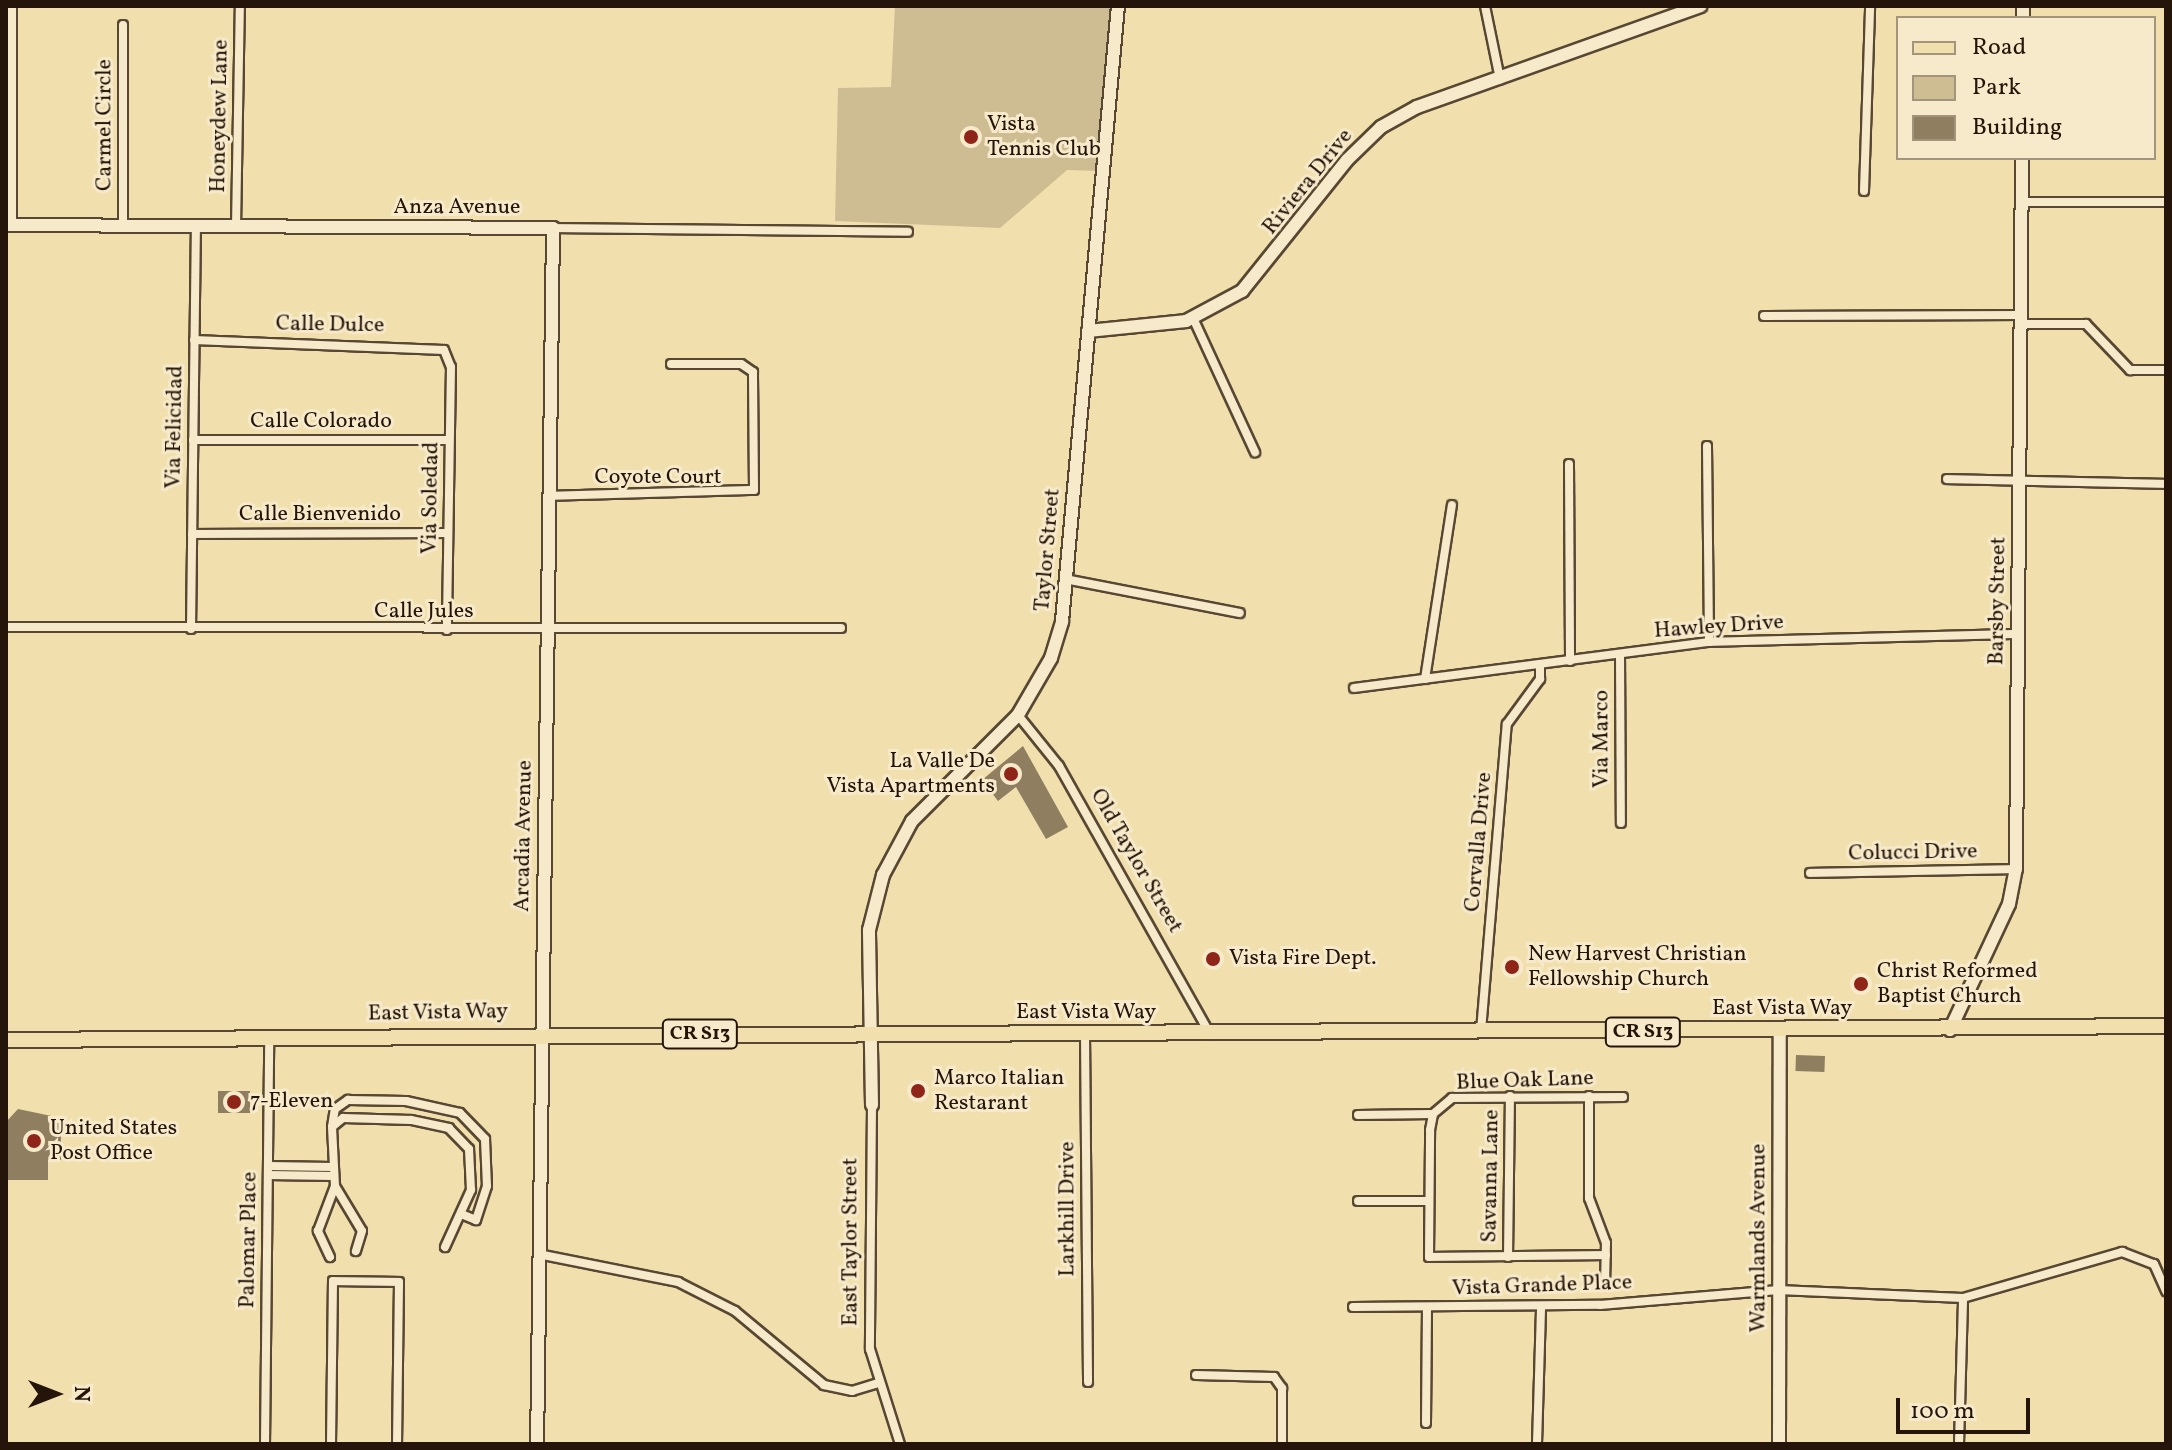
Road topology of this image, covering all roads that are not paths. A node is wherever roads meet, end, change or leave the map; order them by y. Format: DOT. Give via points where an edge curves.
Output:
graph roads {
  1 [pos="12,6"];
  2 [pos="240,6"];
  3 [pos="1118,6"];
  4 [pos="1485,6"];
  5 [pos="1701,6"];
  6 [pos="1870,6"];
  7 [pos="123,25"];
  8 [pos="1500,80"];
  9 [pos="2022,160"];
  10 [pos="1864,191"];
  11 [pos="2022,202"];
  12 [pos="2166,202"];
  13 [pos="9,225"];
  14 [pos="123,225"];
  15 [pos="196,225"];
  16 [pos="236,227"];
  17 [pos="553,228"];
  18 [pos="908,232"];
  19 [pos="1764,316"];
  20 [pos="1193,318"];
  21 [pos="2021,319"];
  22 [pos="1088,331"];
  23 [pos="194,340"];
  24 [pos="671,364"];
  25 [pos="451,367"];
  26 [pos="2166,370"];
  27 [pos="193,440"];
  28 [pos="449,440"];
  29 [pos="1707,446"];
  30 [pos="1255,452"];
  31 [pos="1569,464"];
  32 [pos="1947,479"];
  33 [pos="2019,483"];
  34 [pos="2166,484"];
  35 [pos="549,496"];
  36 [pos="1452,505"];
  37 [pos="448,533"];
  38 [pos="192,534"];
  39 [pos="1065,579"];
  40 [pos="1240,613"];
  41 [pos="6,627"];
  42 [pos="841,628"];
  43 [pos="191,629"];
  44 [pos="447,630"];
  45 [pos="547,630"];
  46 [pos="2018,634"];
  47 [pos="1709,642"];
  48 [pos="1620,654"];
  49 [pos="1570,661"];
  50 [pos="1540,664"];
  51 [pos="1425,679"];
  52 [pos="1354,688"];
  53 [pos="1018,715"];
  54 [pos="1621,823"];
  55 [pos="2016,869"];
  56 [pos="1810,873"];
  57 [pos="2166,1026"];
  58 [pos="1950,1030"];
  59 [pos="1780,1032"];
  60 [pos="541,1033"];
  61 [pos="1210,1034"];
  62 [pos="1481,1034"];
  63 [pos="868,1035"];
  64 [pos="1085,1035"];
  65 [pos="269,1037"];
  66 [pos="6,1040"];
  67 [pos="1510,1096"];
  68 [pos="1589,1096"];
  69 [pos="1623,1097"];
  70 [pos="872,1105"];
  71 [pos="1433,1114"];
  72 [pos="1358,1115"];
  73 [pos="332,1127"];
  74 [pos="268,1171"];
  75 [pos="334,1176"];
  76 [pos="1358,1201"];
  77 [pos="1429,1201"];
  78 [pos="461,1214"];
  79 [pos="445,1247"];
  80 [pos="356,1251"];
  81 [pos="538,1254"];
  82 [pos="1606,1255"];
  83 [pos="330,1257"];
  84 [pos="1508,1257"];
  85 [pos="1605,1285"];
  86 [pos="1778,1290"];
  87 [pos="2166,1291"];
  88 [pos="1963,1298"];
  89 [pos="1541,1306"];
  90 [pos="1353,1307"];
  91 [pos="1427,1307"];
  92 [pos="1196,1375"];
  93 [pos="1088,1382"];
  94 [pos="878,1383"];
  95 [pos="1426,1423"];
  96 [pos="265,1444"];
  97 [pos="331,1444"];
  98 [pos="397,1444"];
  99 [pos="537,1444"];
  100 [pos="900,1444"];
  101 [pos="1282,1444"];
  102 [pos="1537,1444"];
  103 [pos="1779,1444"];
  104 [pos="1959,1444"];
  1 -- 13 [label="street"];
  2 -- 16 [label="street, Honeydew Lane"];
  3 -- 22 [label="street, Taylor Street"];
  4 -- 8 [label="street"];
  5 -- 8 [label="street, Riviera Drive"];
  6 -- 10 [label="street"];
  7 -- 14 [label="street, Carmel Circle"];
  8 -- 20 [label="street, Riviera Drive" via="1381,127 1263,271"];
  9 -- 11 [label="street, Barsby Street"];
  11 -- 12 [label="street"];
  11 -- 21 [label="street, Barsby Street"];
  13 -- 14 [label="street, Anza Avenue"];
  14 -- 15 [label="street, Anza Avenue"];
  15 -- 16 [label="street, Anza Avenue"];
  15 -- 23 [label="street, Via Felicidad"];
  16 -- 17 [label="street, Anza Avenue"];
  17 -- 18 [label="street, Anza Avenue"];
  17 -- 35 [label="street, Arcadia Avenue"];
  19 -- 21 [label="street"];
  20 -- 22 [label="street, Riviera Drive"];
  20 -- 30 [label="street"];
  21 -- 26 [label="street" via="2086,324 2130,370"];
  21 -- 33 [label="street, Barsby Street"];
  22 -- 39 [label="street, Taylor Street"];
  23 -- 25 [label="street, Calle Dulce" via="436,344"];
  23 -- 27 [label="street, Via Felicidad"];
  24 -- 35 [label="street, Coyote Court" via="741,364 753,372 754,490"];
  25 -- 28 [label="street, Via Soledad"];
  27 -- 28 [label="street, Calle Colorado"];
  27 -- 38 [label="street, Via Felicidad"];
  28 -- 37 [label="street, Via Soledad"];
  29 -- 47 [label="street"];
  31 -- 49 [label="street"];
  32 -- 33 [label="street"];
  33 -- 34 [label="street"];
  33 -- 46 [label="street, Barsby Street"];
  35 -- 45 [label="street, Arcadia Avenue"];
  36 -- 51 [label="street"];
  37 -- 38 [label="street, Calle Bienvenido"];
  37 -- 44 [label="street, Via Soledad"];
  38 -- 43 [label="street, Via Felicidad"];
  39 -- 40 [label="street"];
  39 -- 53 [label="street, Taylor Street" via="1054,650"];
  41 -- 43 [label="street, Calle Jules"];
  42 -- 45 [label="street, Calle Jules"];
  43 -- 44 [label="street, Calle Jules"];
  44 -- 45 [label="street, Calle Jules"];
  45 -- 60 [label="street, Arcadia Avenue"];
  46 -- 47 [label="street, Hawley Drive"];
  46 -- 55 [label="street, Barsby Street"];
  47 -- 48 [label="street, Hawley Drive"];
  48 -- 49 [label="street, Hawley Drive"];
  48 -- 54 [label="street, Via Marco"];
  49 -- 50 [label="street, Hawley Drive"];
  50 -- 51 [label="street, Hawley Drive"];
  50 -- 62 [label="street, Corvalla Drive" via="1540,679 1507,724"];
  51 -- 52 [label="street, Hawley Drive"];
  53 -- 61 [label="street, Old Taylor Street" via="1059,766"];
  53 -- 63 [label="street, Taylor Street" via="912,821 883,875 869,930"];
  55 -- 56 [label="street, Colucci Drive"];
  55 -- 58 [label="street, Barsby Street" via="2006,911"];
  57 -- 58 [label="main road, East Vista Way / CR S13"];
  58 -- 59 [label="main road, East Vista Way / CR S13"];
  59 -- 62 [label="main road, East Vista Way / CR S13"];
  59 -- 86 [label="street, Warmlands Avenue"];
  60 -- 63 [label="main road, East Vista Way / CR S13"];
  60 -- 65 [label="main road, East Vista Way / CR S13"];
  60 -- 81 [label="street, Arcadia Avenue"];
  61 -- 62 [label="main road, East Vista Way / CR S13"];
  61 -- 64 [label="main road, East Vista Way / CR S13"];
  63 -- 64 [label="main road, East Vista Way / CR S13"];
  63 -- 70 [label="street, East Taylor Street"];
  64 -- 93 [label="street, Larkhill Drive"];
  65 -- 66 [label="main road, East Vista Way / CR S13"];
  65 -- 74 [label="street, Palomar Place"];
  67 -- 68 [label="street, Blue Oak Lane"];
  67 -- 71 [label="street, Blue Oak Lane" via="1452,1098"];
  67 -- 84 [label="street, Savanna Lane"];
  68 -- 69 [label="street, Blue Oak Lane"];
  68 -- 82 [label="street" via="1589,1198"];
  70 -- 94 [label="street, East Taylor Street" via="869,1287"];
  71 -- 72 [label="street"];
  71 -- 77 [label="street"];
  73 -- 75 [label="street"];
  73 -- 78 [label="street" via="350,1118 449,1128 472,1155 471,1190"];
  73 -- 78 [label="street" via="335,1109 348,1100 406,1101 460,1113 485,1139 487,1157 476,1220"];
  74 -- 75 [label="street"];
  74 -- 96 [label="street, Palomar Place"];
  75 -- 80 [label="street" via="362,1231"];
  75 -- 83 [label="street" via="318,1231"];
  76 -- 77 [label="street"];
  77 -- 84 [label="street" via="1429,1257"];
  78 -- 79 [label="street"];
  81 -- 94 [label="street" via="678,1282 735,1311 824,1385 852,1391"];
  81 -- 99 [label="street, Arcadia Avenue"];
  82 -- 84 [label="street"];
  82 -- 85 [label="street"];
  86 -- 88 [label="street, Vista Grande Place"];
  86 -- 89 [label="street, Vista Grande Place"];
  86 -- 103 [label="street, Warmlands Avenue"];
  87 -- 88 [label="street, Vista Grande Place" via="2154,1264 2122,1252"];
  88 -- 104 [label="street"];
  89 -- 91 [label="street, Vista Grande Place"];
  89 -- 102 [label="street"];
  90 -- 91 [label="street, Vista Grande Place"];
  91 -- 95 [label="street"];
  92 -- 101 [label="street" via="1274,1377 1282,1388"];
  94 -- 100 [label="street, East Taylor Street"];
  97 -- 98 [label="street" via="333,1281 399,1282"];
}
